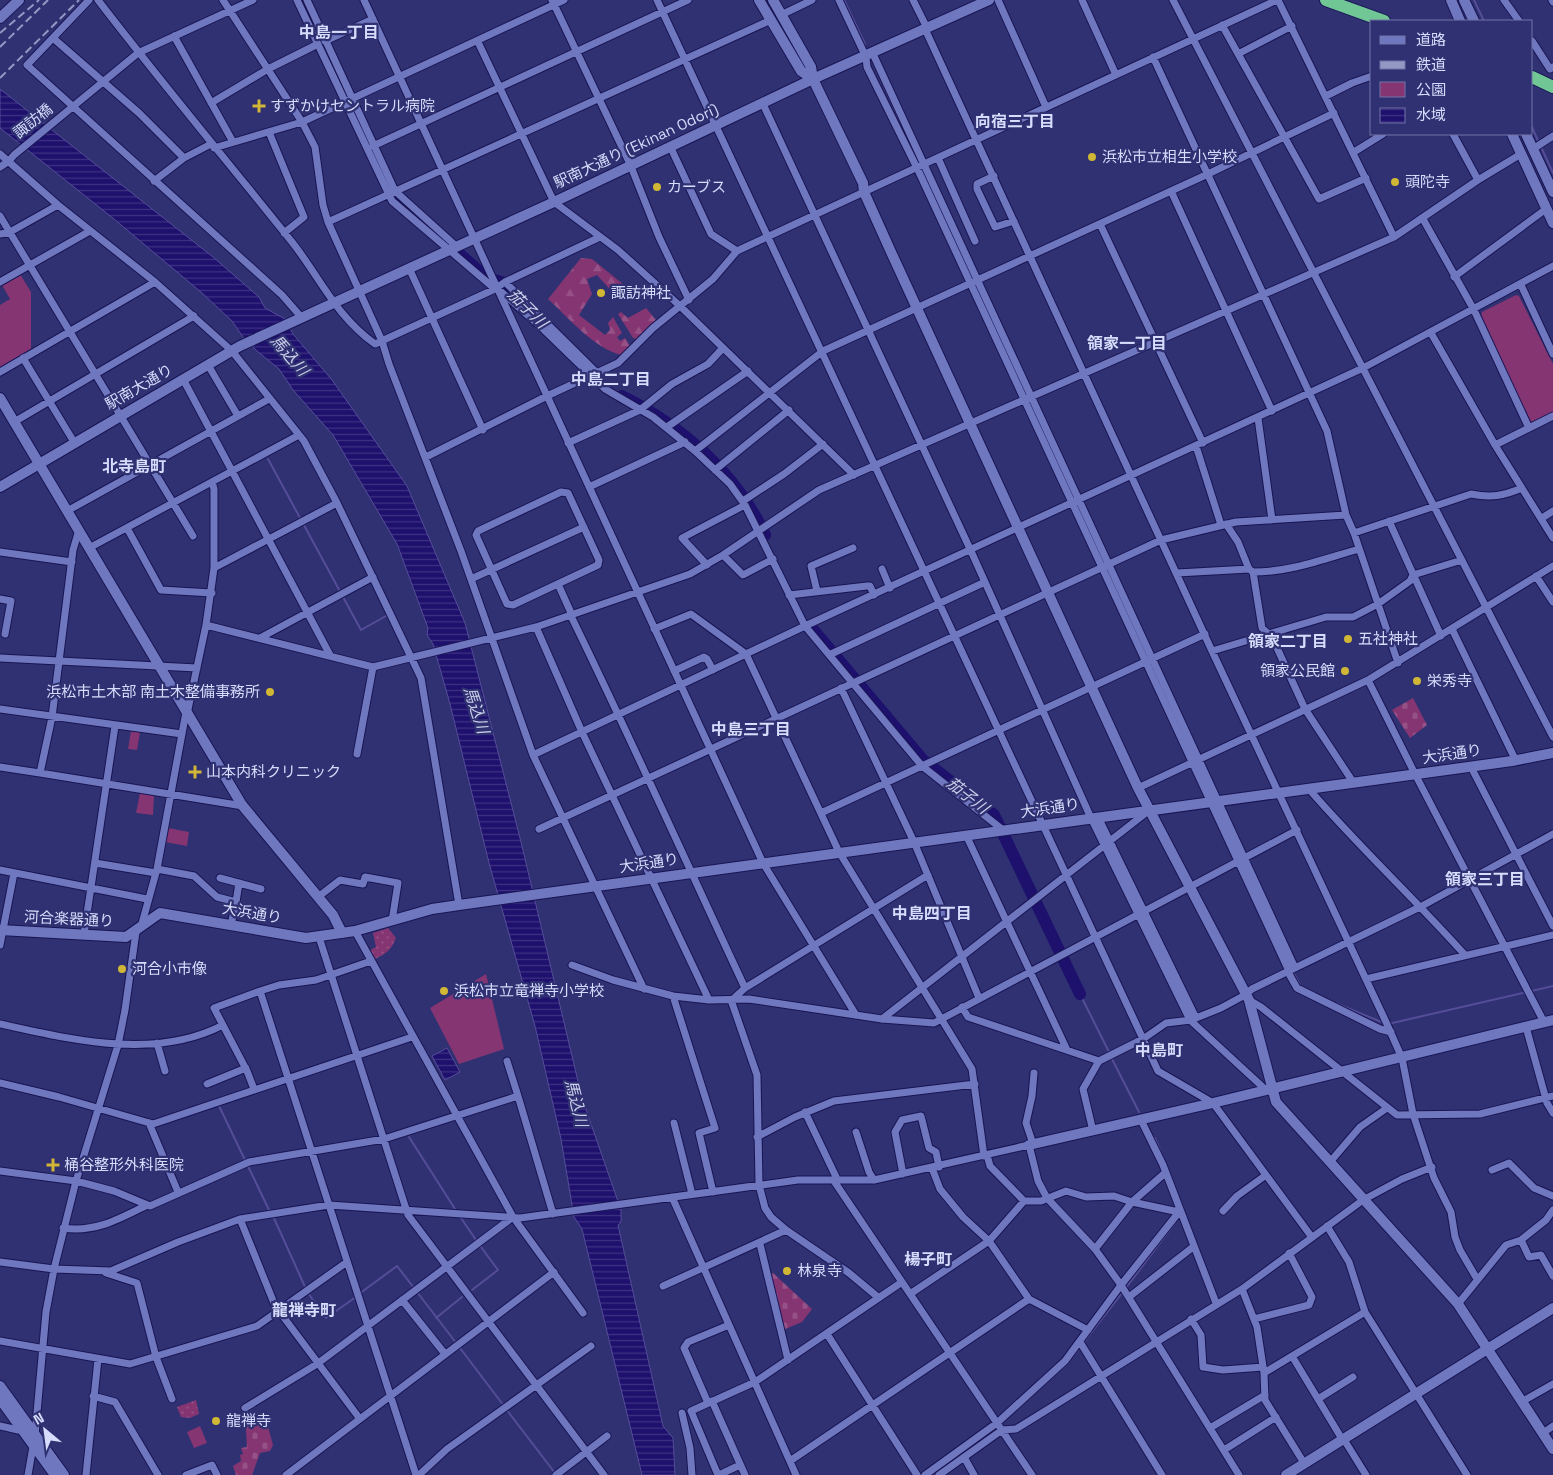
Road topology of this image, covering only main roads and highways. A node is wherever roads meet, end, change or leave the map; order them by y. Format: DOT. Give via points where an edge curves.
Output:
graph roads {
  1 [pos="1326,0"];
  2 [pos="1381,20"];
  3 [pos="1536,78"];
  4 [pos="1553,87"];
  1 -- 2 [label="highway"];
  3 -- 4 [label="highway"];
}
